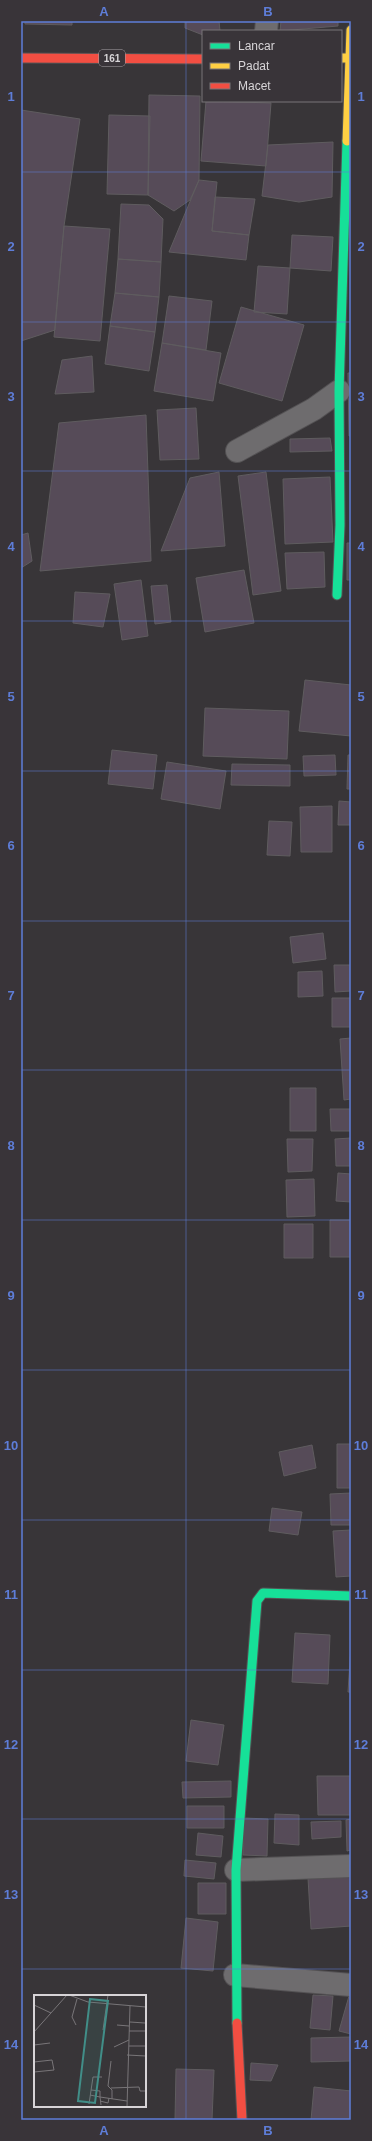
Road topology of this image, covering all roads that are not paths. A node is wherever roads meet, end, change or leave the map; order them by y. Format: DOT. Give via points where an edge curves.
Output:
graph roads {
  1 [pos="351,30"];
  2 [pos="21,58"];
  3 [pos="347,58"];
  4 [pos="202,59"];
  5 [pos="338,392"];
  6 [pos="237,451"];
  7 [pos="337,595"];
  8 [pos="351,1596"];
  9 [pos="351,1866"];
  10 [pos="236,1870"];
  11 [pos="235,1975"];
  12 [pos="351,1985"];
  13 [pos="242,2120"];
  1 -- 3 [label="street"];
  2 -- 4 [label="street, 161"];
  3 -- 5 [label="street" via="350,94"];
  5 -- 6 [label="street" via="314,409"];
  5 -- 7 [label="street" via="340,525"];
  8 -- 10 [label="street" via="263,1593 257,1601"];
  9 -- 10 [label="street"];
  10 -- 11 [label="street"];
  11 -- 12 [label="street"];
  11 -- 13 [label="street"];
}
